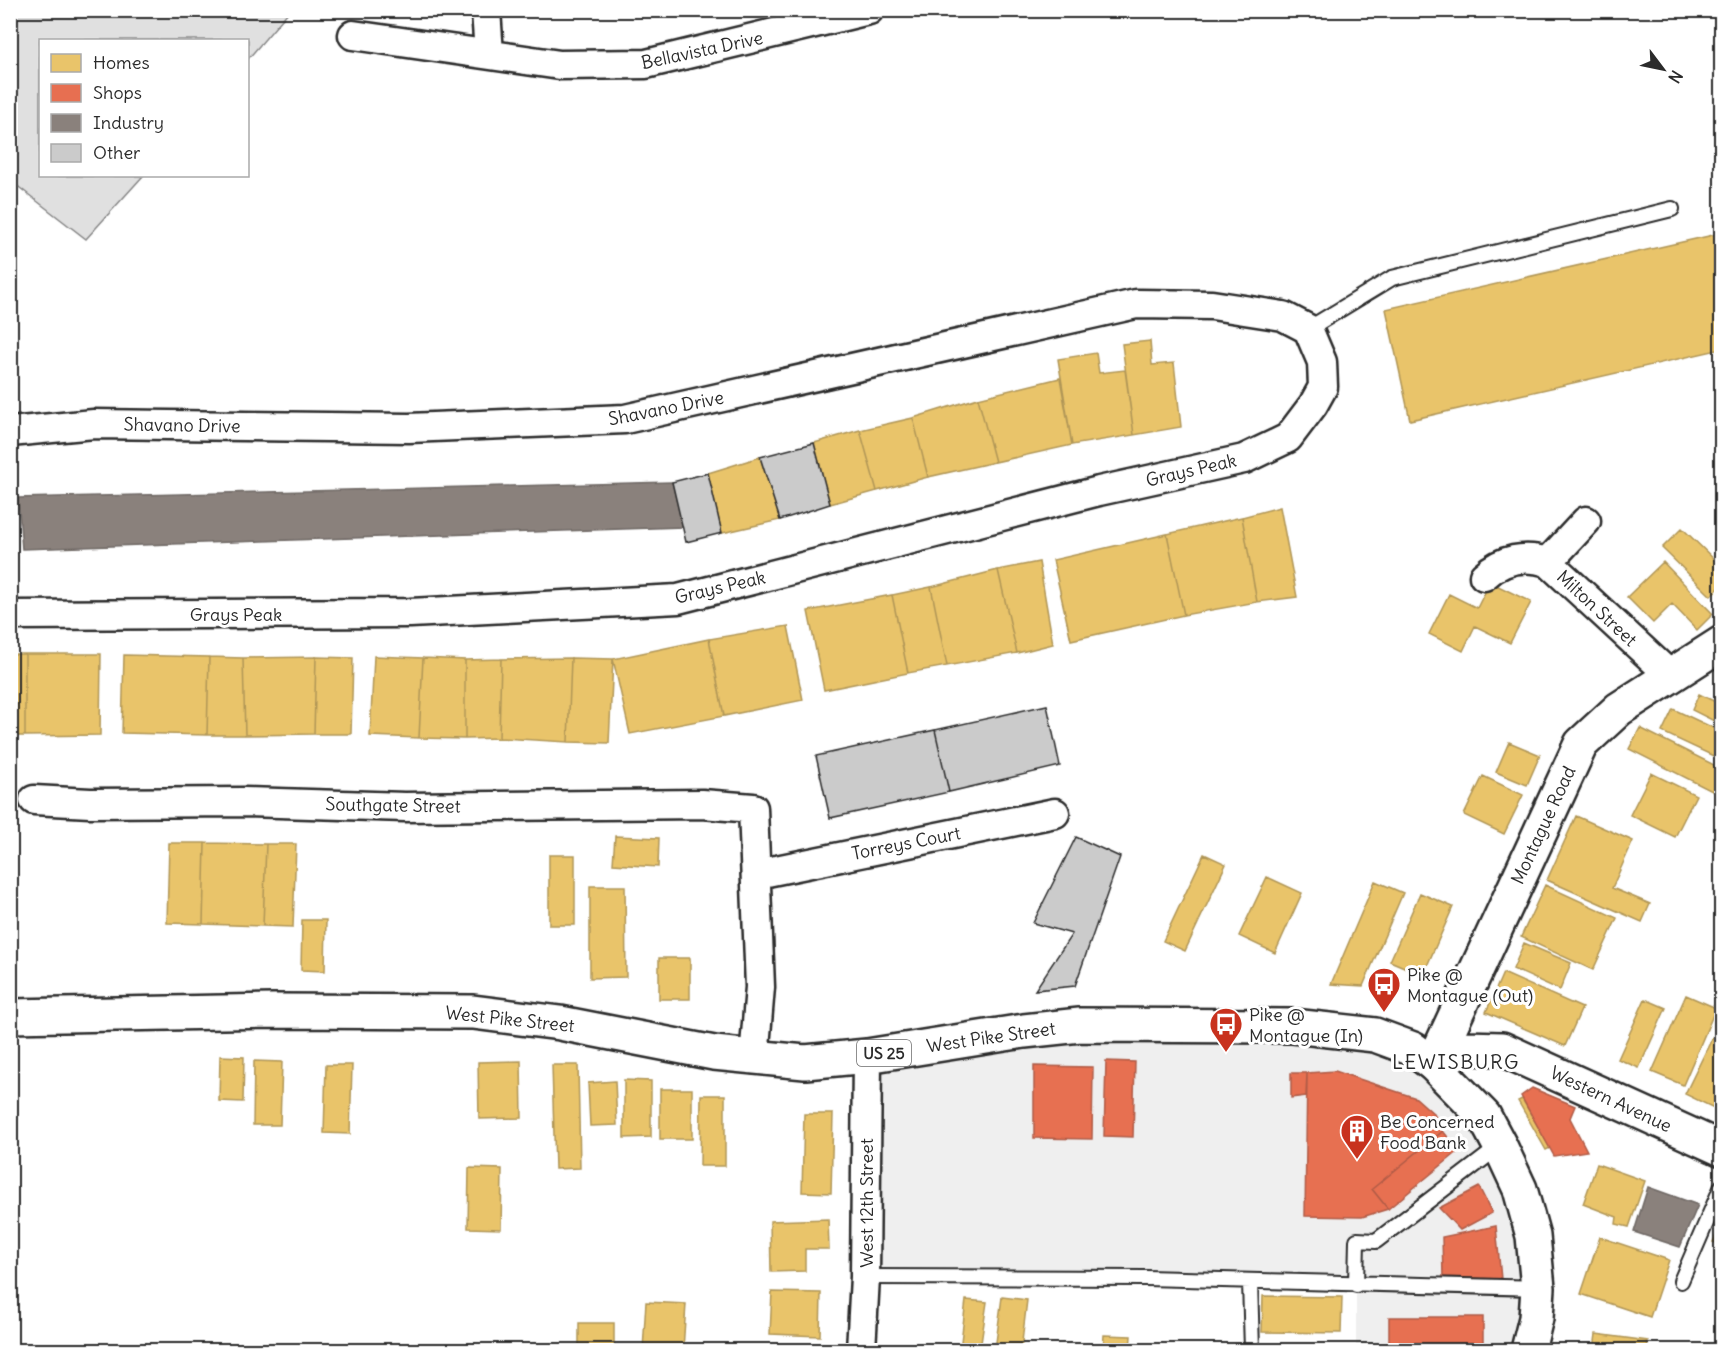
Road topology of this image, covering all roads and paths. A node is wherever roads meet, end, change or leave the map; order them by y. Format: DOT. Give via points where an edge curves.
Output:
graph roads {
  1 [pos="486,10"];
  2 [pos="869,10"];
  3 [pos="353,35"];
  4 [pos="489,54"];
  5 [pos="1672,209"];
  6 [pos="1308,329"];
  7 [pos="10,432"];
  8 [pos="1586,521"];
  9 [pos="1548,562"];
  10 [pos="1484,576"];
  11 [pos="10,615"];
  12 [pos="1722,643"];
  13 [pos="1671,676"];
  14 [pos="33,800"];
  15 [pos="1055,813"];
  16 [pos="757,874"];
  17 [pos="10,1016"];
  18 [pos="867,1056"];
  19 [pos="754,1059"];
  20 [pos="1433,1064"];
  21 [pos="1500,1146"];
  22 [pos="1722,1149"];
  23 [pos="1722,1186"];
  24 [pos="865,1277"];
  25 [pos="1681,1281"];
  26 [pos="1250,1282"];
  27 [pos="1356,1285"];
  28 [pos="1538,1288"];
  29 [pos="861,1350"];
  30 [pos="1252,1350"];
  31 [pos="1528,1350"];
  1 -- 4 [label="street"];
  2 -- 4 [label="street, Bellavista Drive" via="646,64 560,65"];
  3 -- 4 [label="street, Bellavista Drive"];
  5 -- 6 [label="lane" via="1392,278"];
  6 -- 7 [label="street, Shavano Drive" via="1283,316 1212,305 1136,304 625,419 409,428 94,424"];
  6 -- 11 [label="street, Grays Peak" via="1322,362 1323,387 1288,438 1244,459 1099,491 678,599 410,613"];
  8 -- 9 [label="street"];
  9 -- 10 [label="street, Milton Street" via="1516,559 1500,563"];
  9 -- 13 [label="street, Milton Street"];
  12 -- 13 [label="main road, Montague Road"];
  13 -- 20 [label="main road, Montague Road" via="1619,710 1581,744"];
  14 -- 16 [label="street, Southgate Street" via="405,807 702,804 753,808"];
  15 -- 16 [label="street, Torreys Court"];
  16 -- 19 [label="street" via="760,987"];
  17 -- 19 [label="main road, West Pike Street / US 25" via="474,1012 560,1023"];
  18 -- 19 [label="main road, West Pike Street / US 25" via="805,1062"];
  18 -- 20 [label="main road, West Pike Street / US 25" via="1080,1025 1293,1026 1375,1035 1413,1049"];
  18 -- 24 [label="street, West 12th Street"];
  20 -- 21 [label="main road, West Pike Street / US 25" via="1484,1116"];
  20 -- 22 [label="main road, Western Avenue" via="1465,1048 1502,1048"];
  21 -- 27 [label="lane" via="1376,1241 1358,1240"];
  21 -- 28 [label="main road, West Pike Street / US 25" via="1520,1189 1533,1236"];
  23 -- 25 [label="lane"];
  24 -- 26 [label="lane"];
  24 -- 29 [label="street, West 12th Street"];
  26 -- 27 [label="lane"];
  26 -- 30 [label="lane"];
  27 -- 28 [label="lane"];
  28 -- 31 [label="main road, West Pike Street / US 25"];
}
